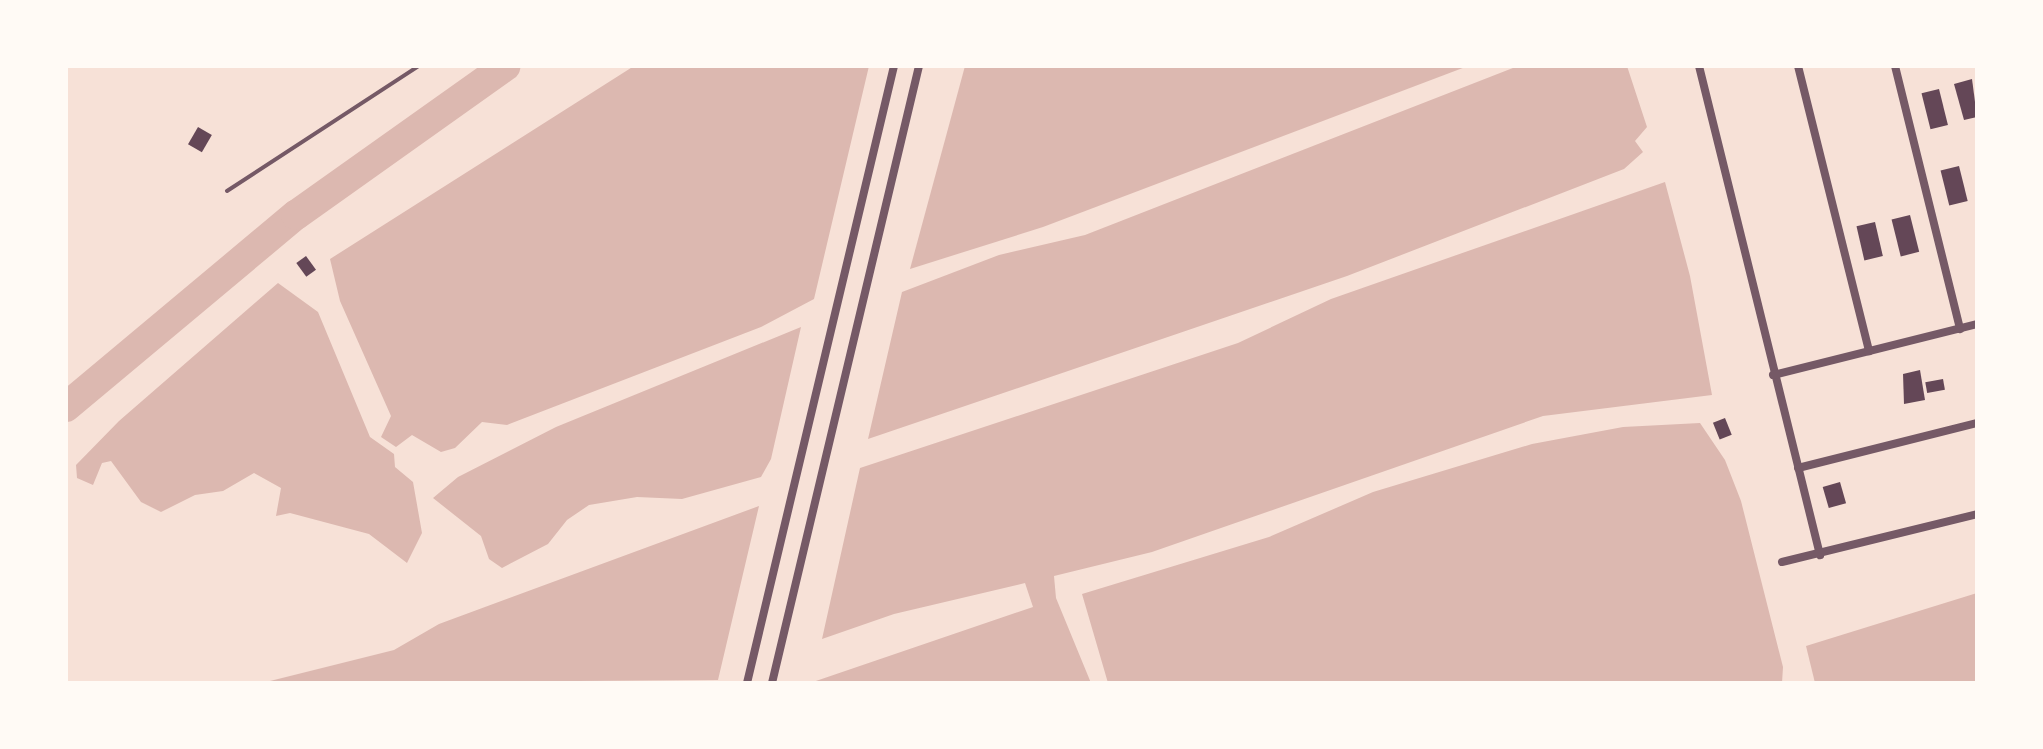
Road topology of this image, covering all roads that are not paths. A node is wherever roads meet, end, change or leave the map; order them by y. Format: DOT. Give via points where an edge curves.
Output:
graph roads {
  1 [pos="419,66"];
  2 [pos="894,66"];
  3 [pos="919,66"];
  4 [pos="1699,66"];
  5 [pos="1798,66"];
  6 [pos="1895,66"];
  7 [pos="227,191"];
  8 [pos="1977,324"];
  9 [pos="1960,329"];
  10 [pos="1869,351"];
  11 [pos="1773,375"];
  12 [pos="1977,423"];
  13 [pos="1798,468"];
  14 [pos="1977,514"];
  15 [pos="1820,555"];
  16 [pos="1782,562"];
  17 [pos="747,683"];
  18 [pos="772,683"];
  1 -- 7 [label="lane"];
  2 -- 17 [label="street"];
  3 -- 18 [label="street"];
  4 -- 11 [label="street"];
  5 -- 10 [label="street"];
  6 -- 9 [label="street"];
  8 -- 9 [label="street"];
  9 -- 10 [label="street"];
  10 -- 11 [label="street"];
  11 -- 13 [label="street"];
  12 -- 13 [label="street"];
  13 -- 15 [label="street"];
  14 -- 15 [label="street"];
  15 -- 16 [label="street"];
}
